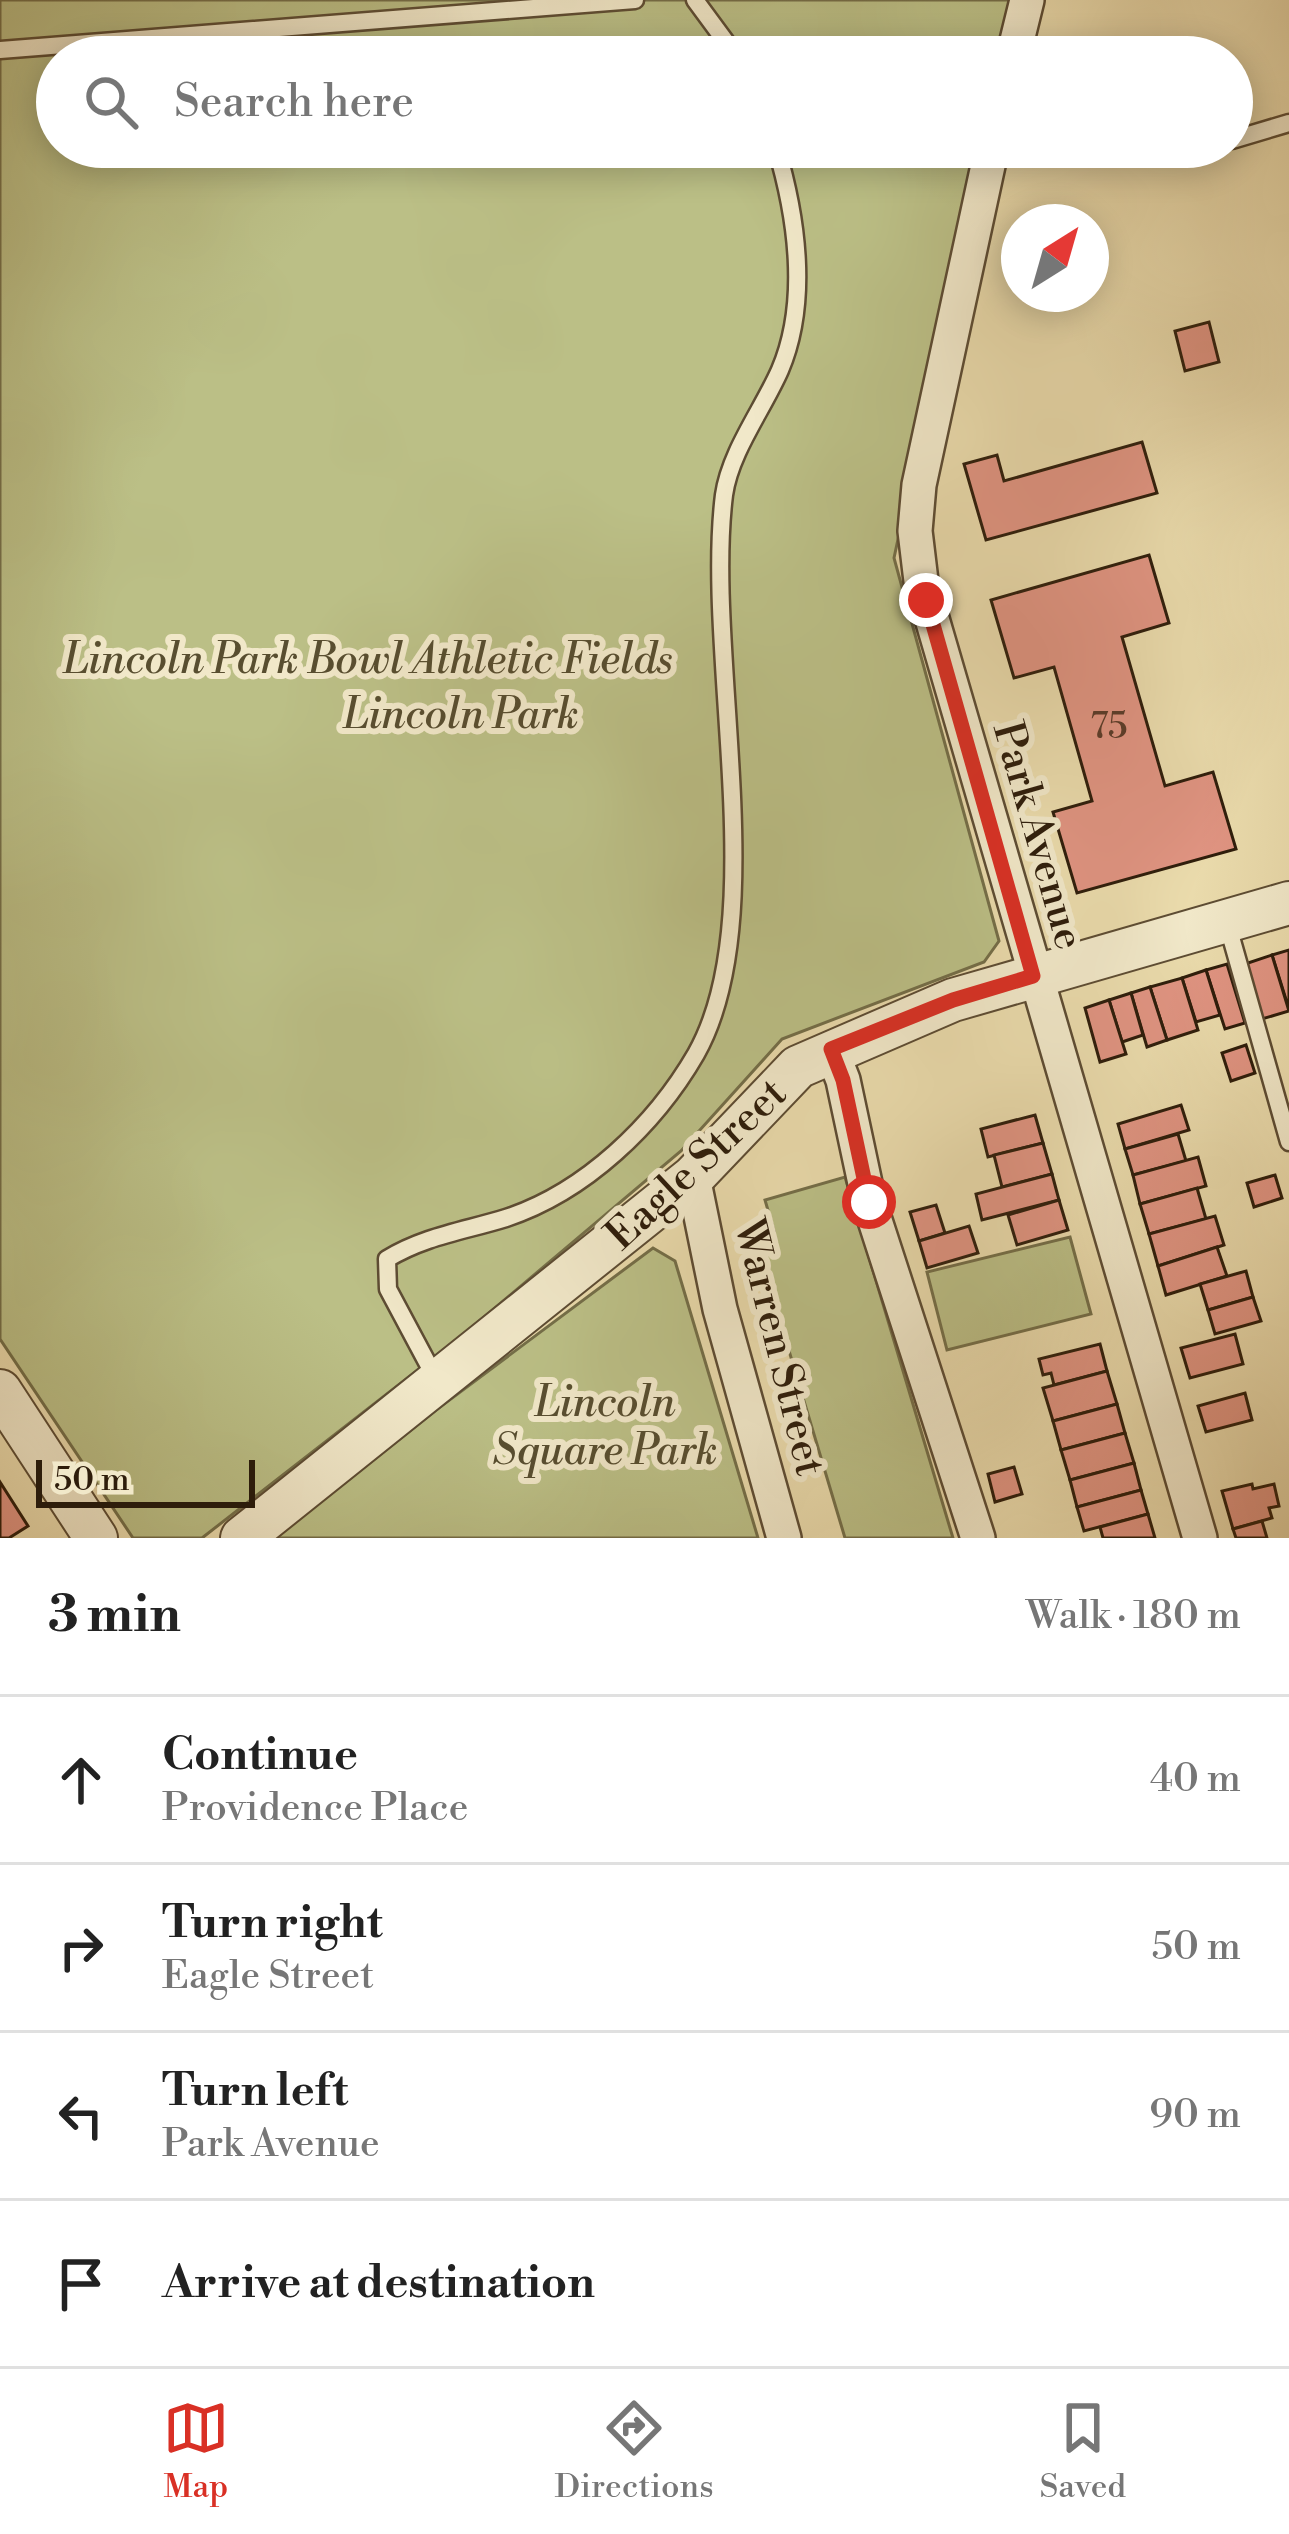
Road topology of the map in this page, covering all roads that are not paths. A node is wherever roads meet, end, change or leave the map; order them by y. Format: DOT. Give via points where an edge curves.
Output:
graph roads {
  1 [pos="634,0"];
  2 [pos="695,0"];
  3 [pos="1027,0"];
  4 [pos="178,36"];
  5 [pos="721,36"];
  6 [pos="1018,36"];
  7 [pos="36,47"];
  8 [pos="0,50"];
  9 [pos="1289,123"];
  10 [pos="1253,134"];
  11 [pos="782,168"];
  12 [pos="987,168"];
  13 [pos="1289,903"];
  14 [pos="1226,921"];
  15 [pos="1033,976"];
  16 [pos="831,1049"];
  17 [pos="1289,1142"];
  18 [pos="693,1177"];
  19 [pos="438,1383"];
  20 [pos="6,1415"];
  21 [pos="97,1538"];
  22 [pos="242,1538"];
  23 [pos="784,1538"];
  24 [pos="978,1538"];
  25 [pos="1200,1538"];
  1 -- 4 [label="lane"];
  2 -- 5 [label="lane"];
  3 -- 6 [label="street"];
  7 -- 8 [label="lane"];
  9 -- 10 [label="lane"];
  11 -- 19 [label="lane" via="800,305 781,368 725,488 718,576 733,892 724,981 697,1052 657,1111 591,1174 510,1216 416,1241 387,1259 388,1288"];
  12 -- 15 [label="street, Park Avenue" via="915,531 921,581"];
  13 -- 14 [label="street, Eagle Street"];
  14 -- 15 [label="street, Eagle Street"];
  14 -- 17 [label="lane"];
  15 -- 16 [label="street, Eagle Street"];
  15 -- 25 [label="street, Park Avenue"];
  16 -- 18 [label="street, Eagle Street" via="798,1067"];
  16 -- 24 [label="street" via="869,1202"];
  18 -- 19 [label="street, Eagle Street"];
  18 -- 23 [label="street, Warren Street" via="720,1310"];
  19 -- 22 [label="street, Eagle Street"];
  20 -- 21 [label="street"];
}
